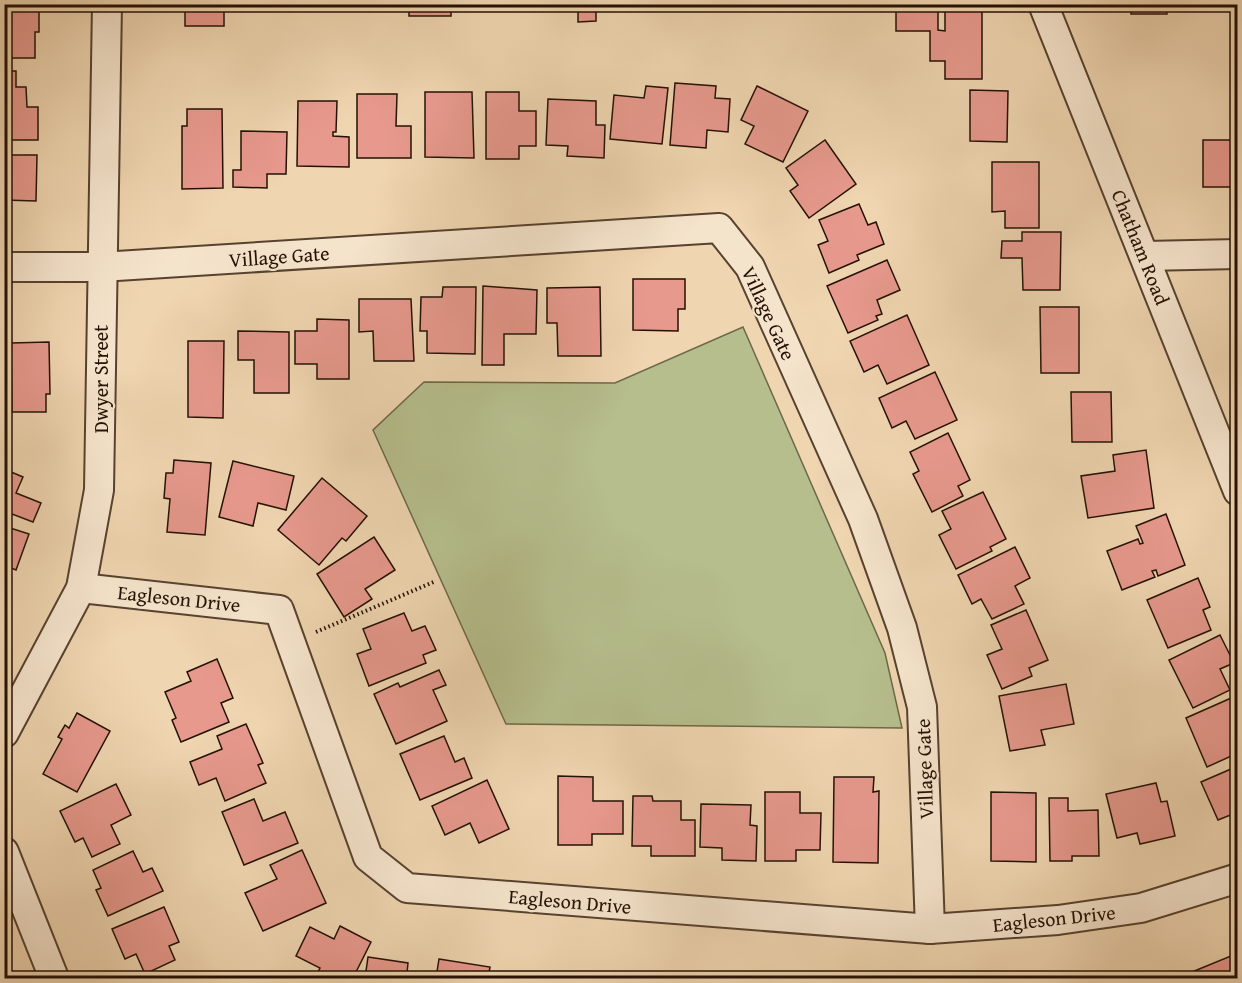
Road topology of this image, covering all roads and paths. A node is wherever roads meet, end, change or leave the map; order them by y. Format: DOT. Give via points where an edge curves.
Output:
graph roads {
  1 [pos="107,4"];
  2 [pos="1043,4"];
  3 [pos="1238,254"];
  4 [pos="1145,256"];
  5 [pos="4,267"];
  6 [pos="101,267"];
  7 [pos="1238,491"];
  8 [pos="436,581"];
  9 [pos="81,588"];
  10 [pos="291,643"];
  11 [pos="4,733"];
  12 [pos="4,852"];
  13 [pos="1238,878"];
  14 [pos="930,929"];
  15 [pos="54,978"];
  1 -- 6 [label="street, Dwyer Street"];
  2 -- 4 [label="street, Chatham Road"];
  3 -- 4 [label="street"];
  4 -- 7 [label="street, Chatham Road"];
  5 -- 6 [label="street"];
  6 -- 9 [label="street, Dwyer Street" via="99,490"];
  6 -- 14 [label="street, Village Gate" via="719,228 750,267 863,519 902,628 922,707"];
  8 -- 10 [label="path"];
  9 -- 10 [label="street, Eagleson Drive" via="279,609"];
  9 -- 11 [label="street, Dwyer Street"];
  10 -- 14 [label="street, Eagleson Drive" via="368,857 407,888"];
  12 -- 15 [label="street"];
  13 -- 14 [label="street, Eagleson Drive" via="1141,908 1058,920"];
}
